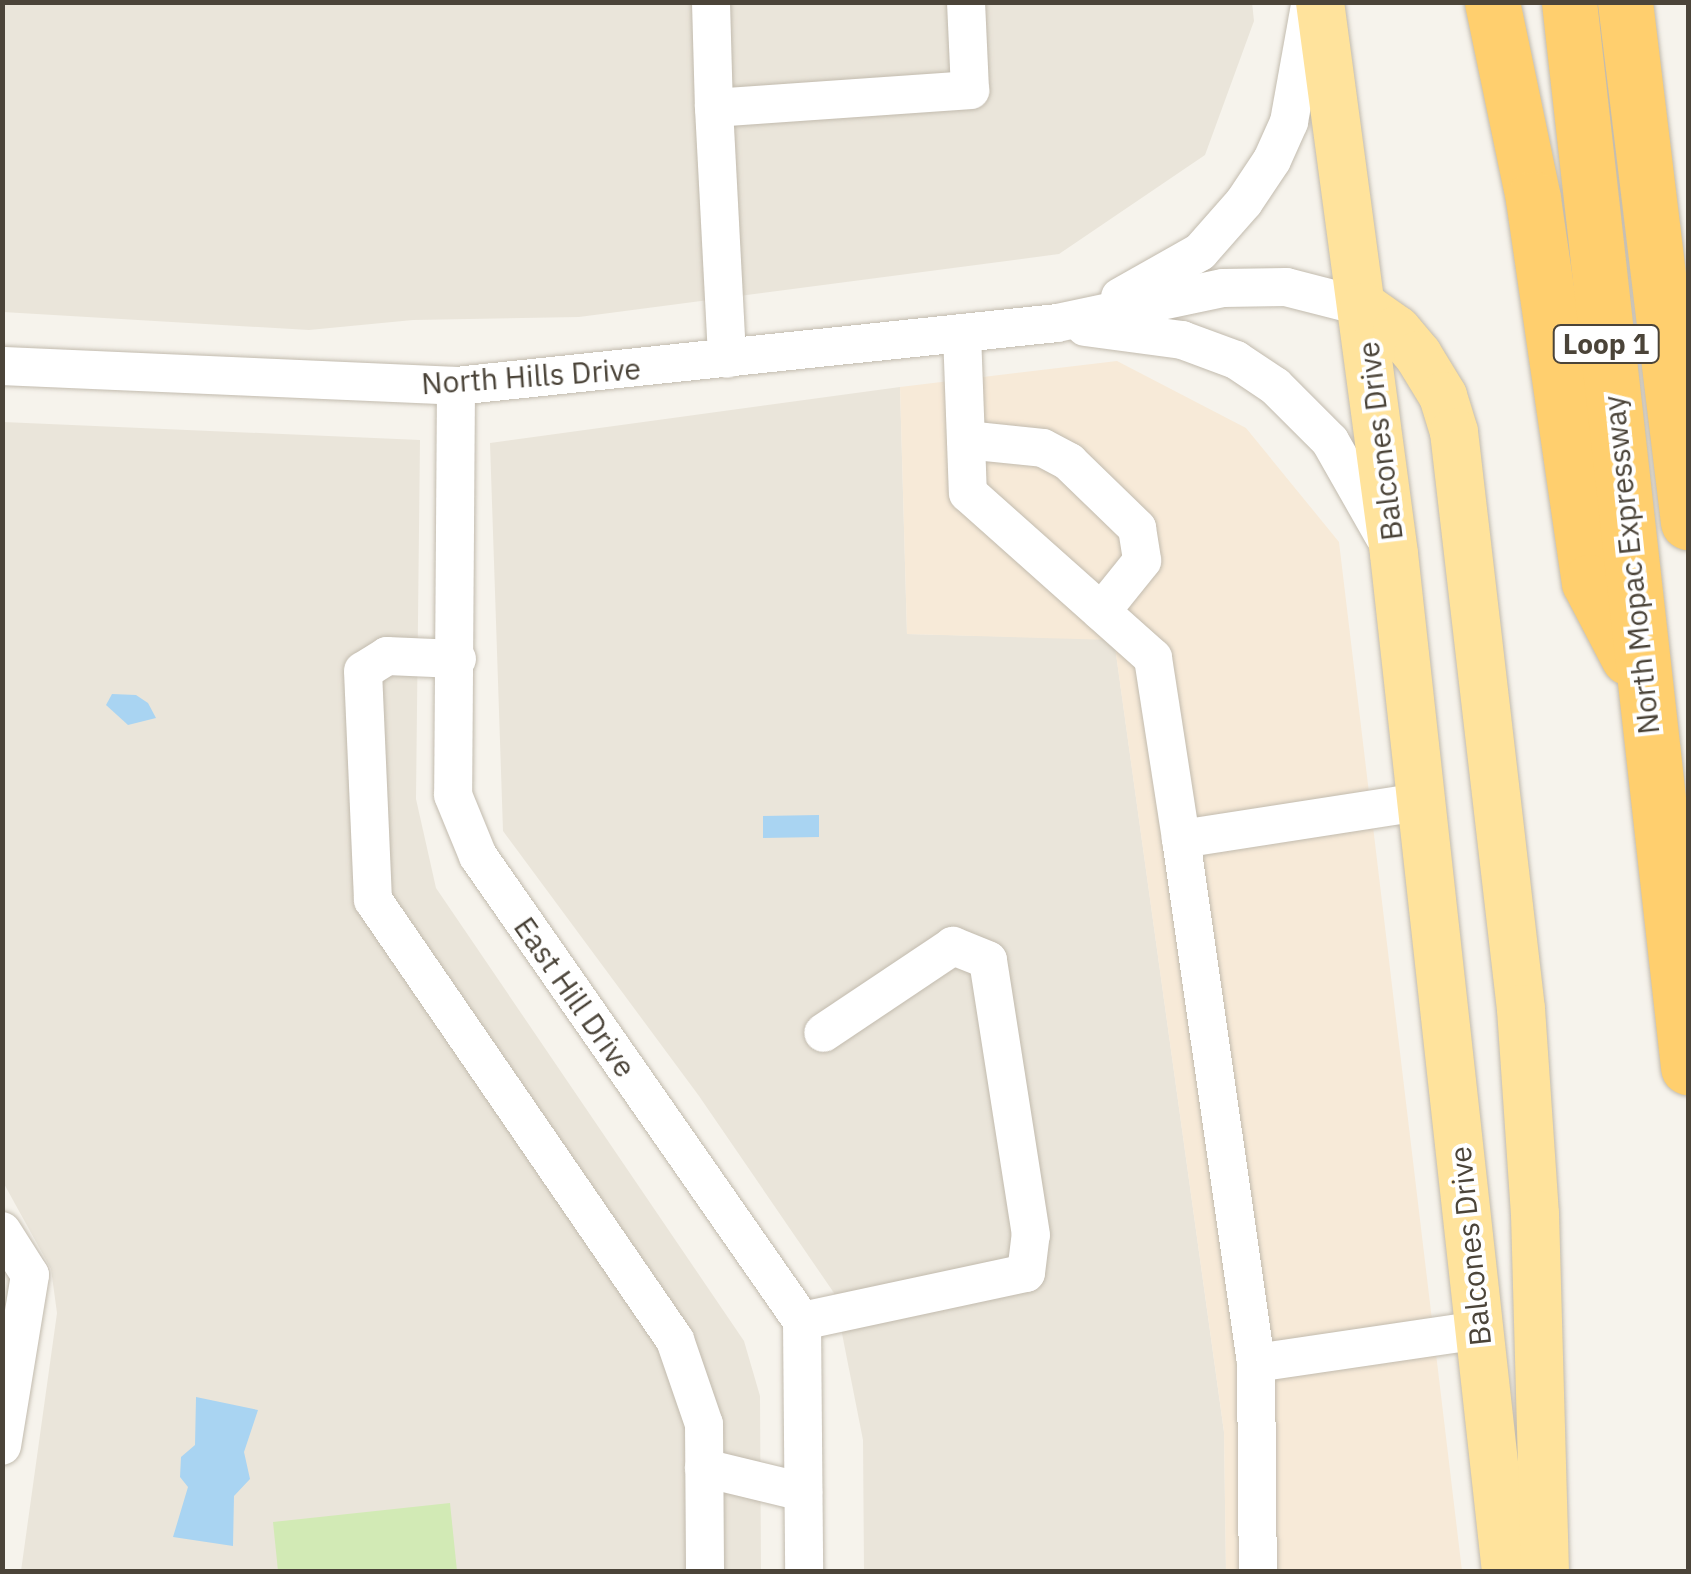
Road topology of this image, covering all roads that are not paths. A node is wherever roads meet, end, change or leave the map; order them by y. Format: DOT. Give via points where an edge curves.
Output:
graph roads {
  1 [pos="710,2"];
  2 [pos="966,2"];
  3 [pos="1310,2"];
  4 [pos="1320,2"];
  5 [pos="1492,2"];
  6 [pos="1569,2"];
  7 [pos="1626,2"];
  8 [pos="714,108"];
  9 [pos="1364,308"];
  10 [pos="1058,323"];
  11 [pos="962,333"];
  12 [pos="728,359"];
  13 [pos="2,366"];
  14 [pos="456,386"];
  15 [pos="966,440"];
  16 [pos="1688,522"];
  17 [pos="1394,554"];
  18 [pos="1101,612"];
  19 [pos="457,659"];
  20 [pos="1644,686"];
  21 [pos="1420,802"];
  22 [pos="1180,839"];
  23 [pos="823,1032"];
  24 [pos="1688,1067"];
  25 [pos="2,1231"];
  26 [pos="802,1321"];
  27 [pos="1479,1330"];
  28 [pos="1256,1363"];
  29 [pos="2,1446"];
  30 [pos="704,1468"];
  31 [pos="803,1492"];
  32 [pos="704,1572"];
  33 [pos="804,1572"];
  34 [pos="1258,1572"];
  35 [pos="1506,1572"];
  36 [pos="1545,1572"];
  1 -- 8 [label="street"];
  2 -- 8 [label="street" via="970,90"];
  3 -- 10 [label="street" via="1289,122 1244,202 1200,252 1138,290"];
  4 -- 9 [label="main road"];
  5 -- 20 [label="highway" via="1533,200 1589,582"];
  6 -- 20 [label="highway, North Mopac Expressway / Loop 1"];
  7 -- 16 [label="highway"];
  8 -- 12 [label="street"];
  9 -- 10 [label="street, North Hills Drive" via="1286,287 1223,288"];
  9 -- 17 [label="main road, Balcones Drive"];
  9 -- 36 [label="main road, Balcones Drive" via="1397,330 1418,355 1443,396 1454,432 1521,1009 1535,1214"];
  10 -- 11 [label="street, North Hills Drive"];
  10 -- 17 [label="street, North Hills Drive" via="1182,340 1236,360 1275,386 1330,441"];
  11 -- 12 [label="street, North Hills Drive"];
  11 -- 15 [label="street"];
  12 -- 14 [label="street, North Hills Drive"];
  13 -- 14 [label="street, North Hills Drive"];
  14 -- 19 [label="street, East Hill Drive"];
  15 -- 18 [label="street" via="968,493"];
  15 -- 18 [label="street" via="1042,448 1069,462 1136,528 1142,561"];
  17 -- 21 [label="main road, Balcones Drive"];
  18 -- 22 [label="street" via="1153,658"];
  19 -- 26 [label="street, East Hill Drive" via="453,795 478,856"];
  19 -- 30 [label="street" via="388,656 364,671 373,900 675,1340 704,1424"];
  20 -- 24 [label="highway, North Mopac Expressway / Loop 1"];
  21 -- 22 [label="street"];
  21 -- 27 [label="main road, Balcones Drive"];
  22 -- 28 [label="street"];
  23 -- 26 [label="street" via="953,946 988,960 1031,1235 1026,1274"];
  25 -- 29 [label="street" via="30,1276"];
  26 -- 31 [label="street"];
  27 -- 28 [label="street"];
  27 -- 35 [label="main road, Balcones Drive"];
  28 -- 34 [label="street"];
  30 -- 31 [label="street"];
  30 -- 32 [label="street"];
  31 -- 33 [label="street"];
}
